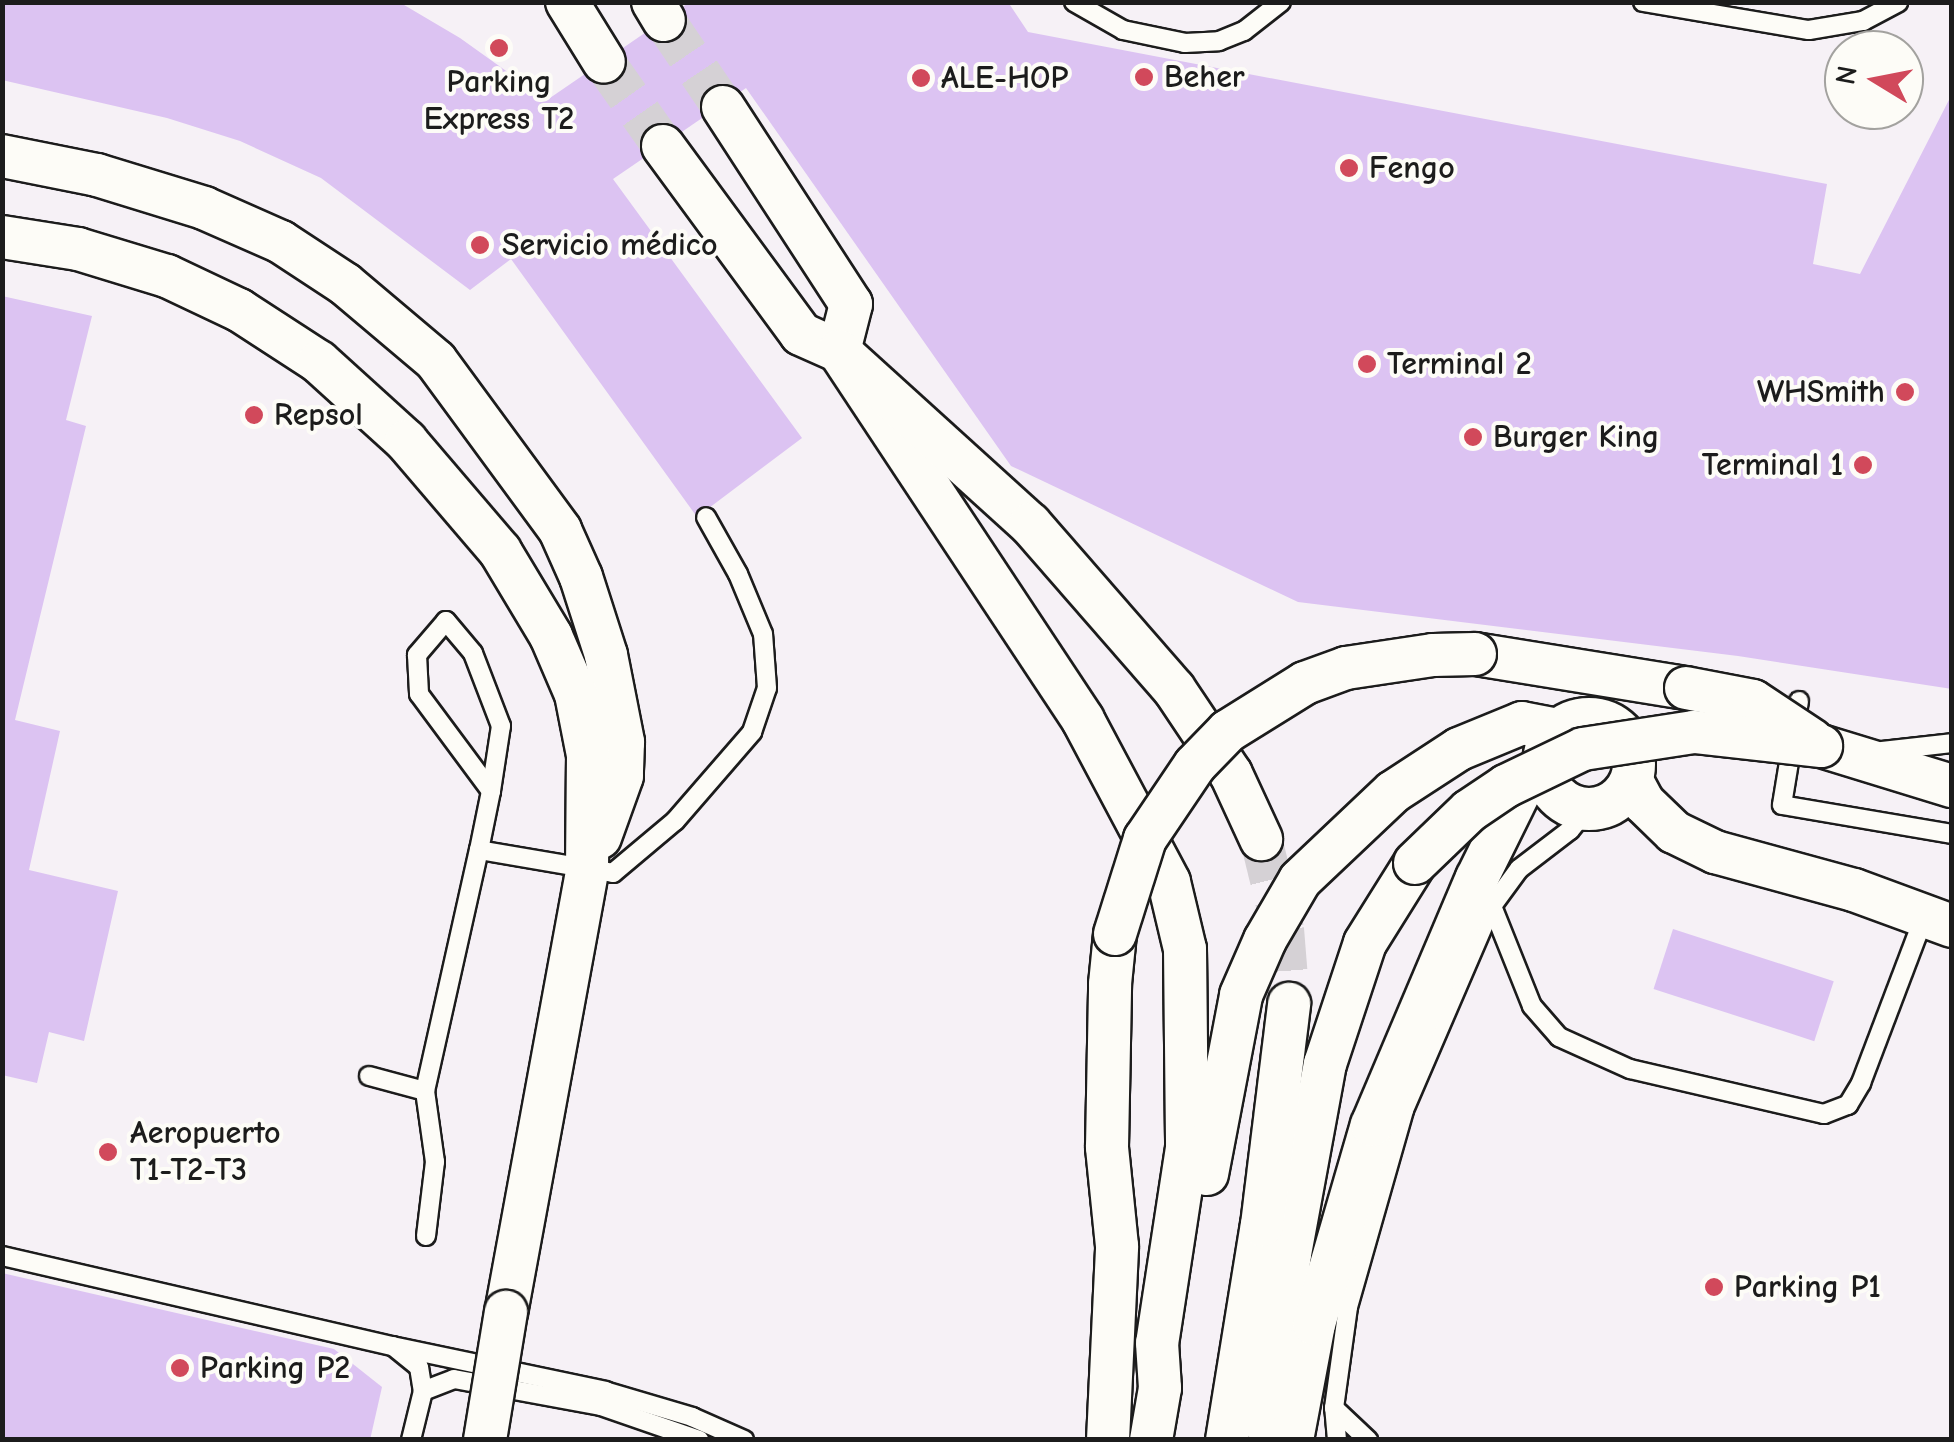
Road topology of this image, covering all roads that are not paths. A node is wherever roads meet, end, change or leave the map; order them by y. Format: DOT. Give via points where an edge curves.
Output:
graph roads {
  1 [pos="567,2"];
  2 [pos="1074,2"];
  3 [pos="1281,2"];
  4 [pos="1643,2"];
  5 [pos="1898,2"];
  6 [pos="604,62"];
  7 [pos="724,106"];
  8 [pos="663,146"];
  9 [pos="2,156"];
  10 [pos="2,237"];
  11 [pos="839,352"];
  12 [pos="706,518"];
  13 [pos="1799,701"];
  14 [pos="1952,743"];
  15 [pos="1551,749"];
  16 [pos="1836,750"];
  17 [pos="1632,782"];
  18 [pos="1952,786"];
  19 [pos="491,791"];
  20 [pos="1586,810"];
  21 [pos="1952,834"];
  22 [pos="1261,840"];
  23 [pos="480,850"];
  24 [pos="586,872"];
  25 [pos="1492,906"];
  26 [pos="1938,922"];
  27 [pos="1289,1004"];
  28 [pos="370,1076"];
  29 [pos="425,1091"];
  30 [pos="426,1236"];
  31 [pos="2,1256"];
  32 [pos="393,1346"];
  33 [pos="1160,1388"];
  34 [pos="423,1391"];
  35 [pos="1334,1408"];
  36 [pos="410,1440"];
  37 [pos="484,1440"];
  38 [pos="699,1440"];
  39 [pos="744,1440"];
  40 [pos="1108,1440"];
  41 [pos="1151,1440"];
  42 [pos="1227,1440"];
  43 [pos="1266,1440"];
  44 [pos="1292,1440"];
  45 [pos="1336,1440"];
  46 [pos="1368,1440"];
  1 -- 6 [label="street"];
  2 -- 3 [label="lane" via="1123,30 1185,43 1244,31"];
  4 -- 5 [label="lane" via="1809,30 1864,22"];
  7 -- 11 [label="street" via="851,304"];
  8 -- 11 [label="street" via="802,334"];
  9 -- 24 [label="street" via="204,208 281,242 346,284 436,361 560,530 606,655 623,742 622,776"];
  10 -- 24 [label="street" via="78,249 239,310 354,390 406,441 527,592 576,694 588,756"];
  11 -- 22 [label="street" via="1030,524 1174,689 1231,774"];
  11 -- 33 [label="street" via="1083,720 1169,882 1185,950 1187,1148 1157,1342"];
  12 -- 24 [label="lane" via="763,634 767,688 752,732 646,850 613,873"];
  13 -- 21 [label="lane" via="1782,805"];
  14 -- 16 [label="lane"];
  15 -- 17 [label="street" via="1582,718 1607,722 1628,739"];
  15 -- 20 [label="street" via="1554,794"];
  15 -- 33 [label="street" via="1522,723 1459,749 1393,792 1300,880 1241,995 1178,1348"];
  15 -- 44 [label="street" via="1520,792 1478,878 1372,1125 1314,1324"];
  16 -- 18 [label="street"];
  16 -- 40 [label="street, bridge" via="1753,701 1475,654 1346,668 1281,696 1228,732 1195,765 1145,839 1115,934 1108,1147 1117,1246"];
  16 -- 43 [label="street, bridge" via="1694,732 1584,748 1469,811 1415,863 1365,944 1324,1064"];
  17 -- 20 [label="street" via="1619,799"];
  17 -- 26 [label="street" via="1674,832 1715,852"];
  19 -- 19 [label="lane" via="501,726 473,654 446,621 417,656 419,694"];
  19 -- 23 [label="lane"];
  20 -- 25 [label="lane" via="1519,868"];
  23 -- 24 [label="lane"];
  23 -- 29 [label="lane"];
  24 -- 37 [label="street, bridge"];
  25 -- 26 [label="lane" via="1532,1006 1558,1037 1630,1069 1824,1114 1848,1105 1862,1082"];
  25 -- 35 [label="lane" via="1404,1110 1348,1308"];
  27 -- 42 [label="street"];
  28 -- 29 [label="lane"];
  29 -- 30 [label="lane" via="435,1162"];
  31 -- 32 [label="lane"];
  32 -- 34 [label="lane" via="420,1367"];
  32 -- 39 [label="lane" via="606,1391"];
  33 -- 41 [label="street"];
  34 -- 36 [label="lane"];
  34 -- 38 [label="lane" via="454,1379 601,1406"];
  35 -- 45 [label="lane"];
  35 -- 46 [label="lane"];
}
